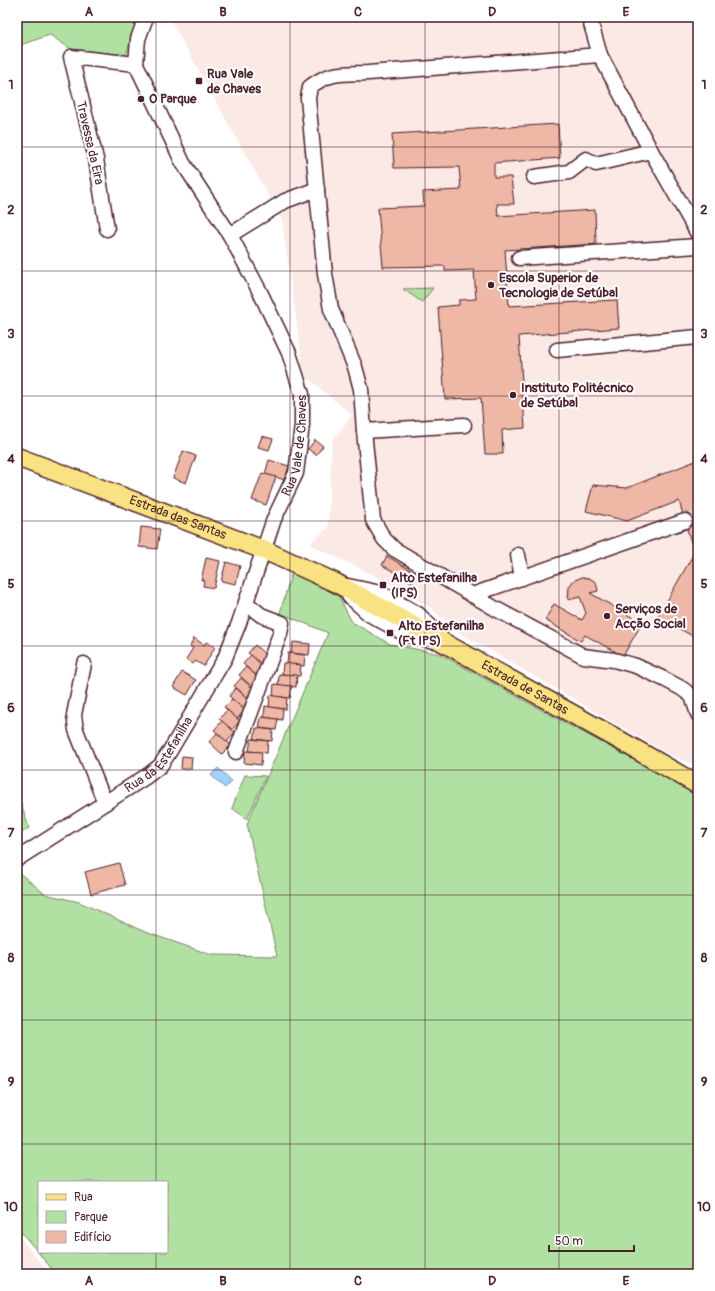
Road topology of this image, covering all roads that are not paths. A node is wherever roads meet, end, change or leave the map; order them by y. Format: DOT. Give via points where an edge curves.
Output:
graph roads {
  1 [pos="146,17"];
  2 [pos="589,17"];
  3 [pos="600,55"];
  4 [pos="136,64"];
  5 [pos="651,151"];
  6 [pos="534,177"];
  7 [pos="317,189"];
  8 [pos="107,229"];
  9 [pos="698,234"];
  10 [pos="230,235"];
  11 [pos="698,246"];
  12 [pos="519,258"];
  13 [pos="698,337"];
  14 [pos="557,350"];
  15 [pos="464,425"];
  16 [pos="364,431"];
  17 [pos="17,457"];
  18 [pos="685,521"];
  19 [pos="264,550"];
  20 [pos="518,555"];
  21 [pos="522,578"];
  22 [pos="336,583"];
  23 [pos="472,595"];
  24 [pos="246,603"];
  25 [pos="84,664"];
  26 [pos="698,714"];
  27 [pos="236,752"];
  28 [pos="652,758"];
  29 [pos="698,778"];
  30 [pos="698,786"];
  31 [pos="105,803"];
  32 [pos="17,859"];
  1 -- 4 [label="street, Rua Vale de Chaves" via="138,39"];
  2 -- 3 [label="street"];
  3 -- 5 [label="street"];
  3 -- 7 [label="street" via="330,75 319,80 310,87 308,98"];
  4 -- 8 [label="street, Travessa da Eira" via="71,57 96,160"];
  4 -- 10 [label="street, Rua Vale de Chaves" via="183,163"];
  5 -- 6 [label="street" via="596,164 586,160 569,172"];
  5 -- 9 [label="street"];
  7 -- 10 [label="street" via="285,201"];
  7 -- 16 [label="street" via="331,309 356,367 361,388"];
  10 -- 19 [label="street, Rua Vale de Chaves" via="289,353 302,394 302,425 296,473 274,519"];
  11 -- 12 [label="street"];
  13 -- 14 [label="street"];
  15 -- 16 [label="street"];
  16 -- 23 [label="street" via="373,520 384,539 394,549"];
  17 -- 19 [label="main road, Estrada das Santas"];
  18 -- 21 [label="street"];
  19 -- 22 [label="main road, Estrada das Santas"];
  19 -- 24 [label="street, Rua da Estefanilha"];
  20 -- 21 [label="street"];
  21 -- 23 [label="street"];
  22 -- 28 [label="main road, Estrada de Santas"];
  23 -- 26 [label="street" via="583,656 636,666 681,688 692,696"];
  24 -- 27 [label="street" via="261,615 282,623"];
  24 -- 31 [label="street, Rua da Estefanilha" via="224,658 160,766"];
  25 -- 31 [label="street" via="74,716 76,730"];
  28 -- 29 [label="main road, Estrada de Santas"];
  28 -- 30 [label="main road, Estrada de Santas"];
  31 -- 32 [label="street, Rua da Estefanilha"];
}
